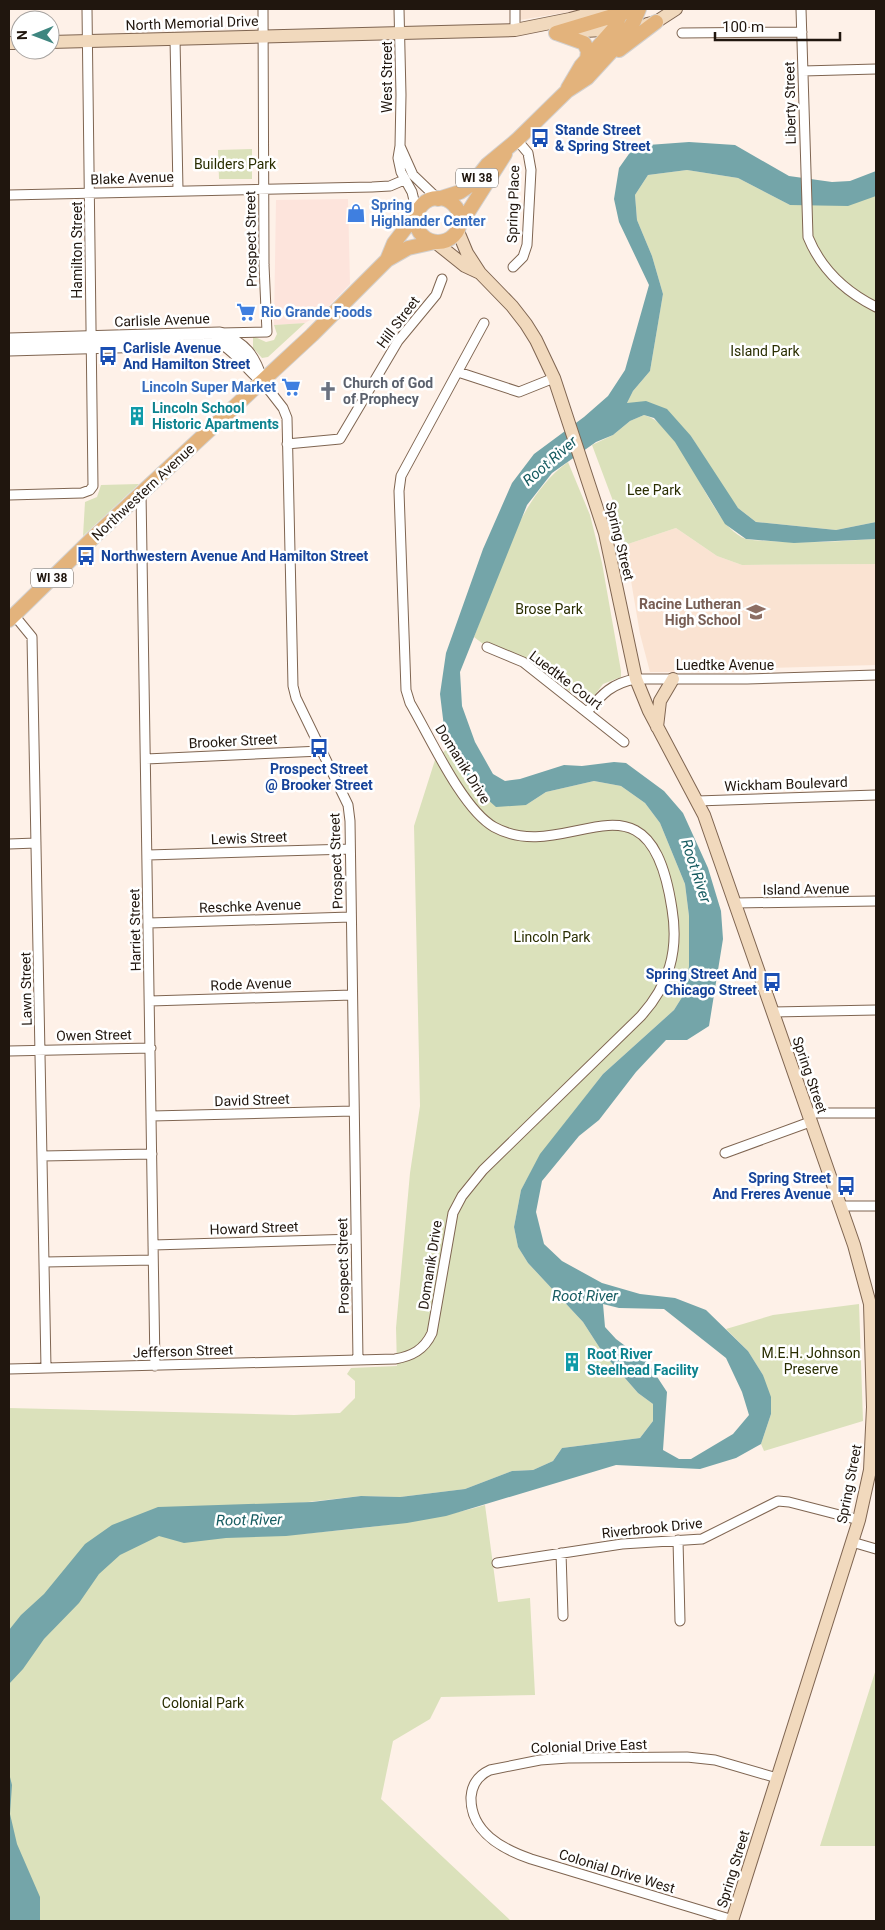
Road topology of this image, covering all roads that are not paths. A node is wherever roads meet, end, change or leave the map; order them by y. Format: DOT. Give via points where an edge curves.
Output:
graph roads {
  1 [pos="87,9"];
  2 [pos="263,9"];
  3 [pos="399,9"];
  4 [pos="515,9"];
  5 [pos="607,9"];
  6 [pos="676,9"];
  7 [pos="801,9"];
  8 [pos="630,14"];
  9 [pos="654,15"];
  10 [pos="515,30"];
  11 [pos="613,30"];
  12 [pos="802,32"];
  13 [pos="400,33"];
  14 [pos="556,33"];
  15 [pos="682,33"];
  16 [pos="263,37"];
  17 [pos="175,39"];
  18 [pos="87,41"];
  19 [pos="60,42"];
  20 [pos="608,56"];
  21 [pos="587,59"];
  22 [pos="876,69"];
  23 [pos="803,71"];
  24 [pos="567,91"];
  25 [pos="513,144"];
  26 [pos="400,146"];
  27 [pos="404,180"];
  28 [pos="264,189"];
  29 [pos="178,190"];
  30 [pos="90,193"];
  31 [pos="9,195"];
  32 [pos="438,199"];
  33 [pos="417,213"];
  34 [pos="457,229"];
  35 [pos="436,242"];
  36 [pos="387,260"];
  37 [pos="513,267"];
  38 [pos="480,273"];
  39 [pos="442,279"];
  40 [pos="876,307"];
  41 [pos="484,323"];
  42 [pos="220,333"];
  43 [pos="9,339"];
  44 [pos="91,343"];
  45 [pos="9,350"];
  46 [pos="458,372"];
  47 [pos="554,378"];
  48 [pos="262,381"];
  49 [pos="287,444"];
  50 [pos="142,493"];
  51 [pos="9,495"];
  52 [pos="12,617"];
  53 [pos="487,647"];
  54 [pos="876,674"];
  55 [pos="636,679"];
  56 [pos="673,679"];
  57 [pos="587,712"];
  58 [pos="657,727"];
  59 [pos="624,742"];
  60 [pos="321,751"];
  61 [pos="146,759"];
  62 [pos="876,795"];
  63 [pos="697,801"];
  64 [pos="36,843"];
  65 [pos="9,844"];
  66 [pos="350,849"];
  67 [pos="148,856"];
  68 [pos="876,901"];
  69 [pos="736,903"];
  70 [pos="351,917"];
  71 [pos="149,923"];
  72 [pos="352,995"];
  73 [pos="150,1001"];
  74 [pos="876,1010"];
  75 [pos="773,1012"];
  76 [pos="151,1048"];
  77 [pos="41,1050"];
  78 [pos="9,1051"];
  79 [pos="354,1111"];
  80 [pos="876,1113"];
  81 [pos="152,1116"];
  82 [pos="808,1118"];
  83 [pos="725,1153"];
  84 [pos="152,1154"];
  85 [pos="42,1156"];
  86 [pos="840,1206"];
  87 [pos="876,1206"];
  88 [pos="356,1240"];
  89 [pos="153,1245"];
  90 [pos="153,1260"];
  91 [pos="45,1262"];
  92 [pos="873,1304"];
  93 [pos="358,1360"];
  94 [pos="155,1366"];
  95 [pos="46,1368"];
  96 [pos="9,1369"];
  97 [pos="874,1443"];
  98 [pos="859,1520"];
  99 [pos="678,1540"];
  100 [pos="852,1542"];
  101 [pos="876,1549"];
  102 [pos="561,1553"];
  103 [pos="497,1562"];
  104 [pos="563,1616"];
  105 [pos="680,1621"];
  106 [pos="777,1778"];
  107 [pos="496,1842"];
  108 [pos="733,1921"];
  1 -- 18 [label="street, Hamilton Street"];
  2 -- 16 [label="street, Prospect Street"];
  3 -- 13 [label="street, West Street"];
  4 -- 10 [label="street"];
  5 -- 10 [label="main road, North Memorial Drive"];
  6 -- 9 [label="main road"];
  7 -- 12 [label="street, Liberty Street"];
  8 -- 9 [label="main road"];
  8 -- 11 [label="main road"];
  8 -- 14 [label="main road"];
  8 -- 20 [label="main road, WI 38"];
  9 -- 20 [label="main road"];
  10 -- 13 [label="main road, North Memorial Drive"];
  10 -- 14 [label="main road, North Memorial Drive"];
  11 -- 14 [label="main road, North Memorial Drive"];
  11 -- 21 [label="main road, WI 38"];
  12 -- 15 [label="street"];
  12 -- 23 [label="street, Liberty Street"];
  13 -- 16 [label="main road, North Memorial Drive"];
  13 -- 26 [label="street, West Street"];
  14 -- 21 [label="main road" via="584,43"];
  16 -- 17 [label="main road, North Memorial Drive"];
  16 -- 28 [label="street, Prospect Street"];
  17 -- 18 [label="main road, North Memorial Drive"];
  17 -- 29 [label="street"];
  18 -- 19 [label="main road, North Memorial Drive"];
  18 -- 30 [label="street, Hamilton Street"];
  20 -- 24 [label="main road, WI 38" via="587,78"];
  21 -- 24 [label="main road, WI 38"];
  22 -- 23 [label="street"];
  23 -- 40 [label="street, Liberty Street" via="806,220 812,247 851,293"];
  24 -- 25 [label="main road, WI 38"];
  25 -- 32 [label="main road, WI 38" via="487,165 472,184"];
  25 -- 34 [label="main road, WI 38"];
  25 -- 37 [label="street, Spring Place" via="528,153 531,170 527,245 523,257"];
  26 -- 27 [label="street, West Street" via="398,158"];
  26 -- 32 [label="street, West Street" via="413,175"];
  27 -- 28 [label="street, Blake Avenue" via="390,186"];
  27 -- 33 [label="street, West Street" via="412,192"];
  28 -- 29 [label="street, Blake Avenue"];
  28 -- 42 [label="street, Prospect Street" via="267,332"];
  29 -- 30 [label="street, Blake Avenue"];
  30 -- 31 [label="street, Blake Avenue"];
  30 -- 44 [label="street, Hamilton Street"];
  32 -- 33 [label="main road, WI 38" via="426,202"];
  32 -- 34 [label="main road" via="445,200 456,209"];
  33 -- 35 [label="main road" via="419,232"];
  33 -- 36 [label="main road, Northwestern Avenue / WI 38" via="394,242"];
  34 -- 35 [label="main road, WI 38" via="449,239"];
  34 -- 38 [label="main road, Spring Street"];
  35 -- 36 [label="main road, Northwestern Avenue / WI 38" via="408,248"];
  35 -- 38 [label="main road, Spring Street" via="465,266"];
  36 -- 48 [label="main road, Northwestern Avenue / WI 38"];
  38 -- 47 [label="main road, Spring Street" via="526,324"];
  39 -- 49 [label="street, Hill Street" via="436,295 398,341 340,439"];
  41 -- 46 [label="street, Domanik Drive"];
  42 -- 44 [label="street, Carlisle Avenue"];
  42 -- 48 [label="street, Carlisle Avenue" via="240,342 256,363"];
  43 -- 44 [label="street, Carlisle Avenue"];
  44 -- 45 [label="street, Carlisle Avenue"];
  44 -- 48 [label="street, Carlisle Avenue" via="222,344"];
  44 -- 51 [label="street, Hamilton Street" via="93,486 82,493"];
  46 -- 47 [label="street" via="519,392"];
  46 -- 93 [label="street, Domanik Drive" via="406,465 399,490 405,680 410,703 467,801 483,820 494,827 525,837 542,837 605,824 620,824 637,832 659,859 671,899 675,944 671,965 654,1001 483,1170 456,1204 448,1233 434,1325 425,1345 404,1357"];
  47 -- 55 [label="main road, Spring Street" via="610,550"];
  48 -- 49 [label="street, Prospect Street" via="286,413"];
  48 -- 50 [label="main road, Northwestern Avenue / WI 38"];
  49 -- 60 [label="street, Prospect Street" via="293,686"];
  50 -- 52 [label="main road, Northwestern Avenue / WI 38"];
  50 -- 61 [label="street, Harriet Street"];
  52 -- 64 [label="street, Lawn Street" via="32,637"];
  53 -- 57 [label="street, Luedtke Court" via="523,662"];
  54 -- 56 [label="street, Luedtke Avenue"];
  55 -- 56 [label="street, Luedtke Avenue"];
  55 -- 57 [label="street, Luedtke Avenue" via="609,688"];
  55 -- 58 [label="main road, Spring Street"];
  56 -- 58 [label="main road" via="660,701"];
  57 -- 59 [label="street, Luedtke Court"];
  58 -- 63 [label="main road, Spring Street"];
  60 -- 61 [label="street, Brooker Street"];
  60 -- 66 [label="street, Prospect Street" via="348,805"];
  61 -- 67 [label="street, Harriet Street"];
  62 -- 63 [label="street, Wickham Boulevard"];
  63 -- 69 [label="main road, Spring Street"];
  64 -- 65 [label="street"];
  64 -- 77 [label="street, Lawn Street"];
  66 -- 67 [label="street, Lewis Street"];
  66 -- 70 [label="street, Prospect Street"];
  67 -- 71 [label="street, Harriet Street"];
  68 -- 69 [label="street, Island Avenue"];
  69 -- 75 [label="main road, Spring Street"];
  70 -- 71 [label="street, Reschke Avenue"];
  70 -- 72 [label="street, Prospect Street"];
  71 -- 73 [label="street, Harriet Street"];
  72 -- 73 [label="street, Rode Avenue"];
  72 -- 79 [label="street, Prospect Street"];
  73 -- 76 [label="street, Harriet Street"];
  74 -- 75 [label="street"];
  75 -- 82 [label="main road, Spring Street"];
  76 -- 77 [label="street, Owen Street"];
  76 -- 81 [label="street, Harriet Street"];
  77 -- 78 [label="street, Owen Street"];
  77 -- 85 [label="street, Lawn Street"];
  79 -- 81 [label="street, David Street"];
  79 -- 88 [label="street, Prospect Street"];
  80 -- 82 [label="street"];
  81 -- 84 [label="street, Harriet Street"];
  82 -- 83 [label="street"];
  82 -- 86 [label="main road, Spring Street"];
  84 -- 85 [label="street"];
  84 -- 89 [label="street, Harriet Street"];
  85 -- 91 [label="street, Lawn Street"];
  86 -- 87 [label="street"];
  86 -- 92 [label="main road, Spring Street"];
  88 -- 89 [label="street, Howard Street"];
  88 -- 93 [label="street, Prospect Street"];
  89 -- 90 [label="street, Harriet Street"];
  90 -- 91 [label="street"];
  90 -- 94 [label="street, Harriet Street"];
  91 -- 95 [label="street, Lawn Street"];
  92 -- 97 [label="main road, Spring Street"];
  93 -- 94 [label="street, Jefferson Street"];
  94 -- 95 [label="street, Jefferson Street"];
  95 -- 96 [label="street, Jefferson Street"];
  97 -- 98 [label="main road, Spring Street"];
  98 -- 99 [label="street, Riverbrook Drive" via="778,1501 709,1536"];
  98 -- 100 [label="main road, Spring Street"];
  99 -- 102 [label="street, Riverbrook Drive"];
  99 -- 105 [label="street"];
  100 -- 101 [label="street"];
  100 -- 106 [label="main road, Spring Street"];
  102 -- 103 [label="street, Riverbrook Drive"];
  102 -- 104 [label="street"];
  106 -- 107 [label="street, Colonial Drive East" via="693,1757 568,1758 511,1765 483,1773 471,1793 476,1822"];
  106 -- 108 [label="main road, Spring Street"];
  107 -- 108 [label="street, Colonial Drive West" via="531,1859"];
}
